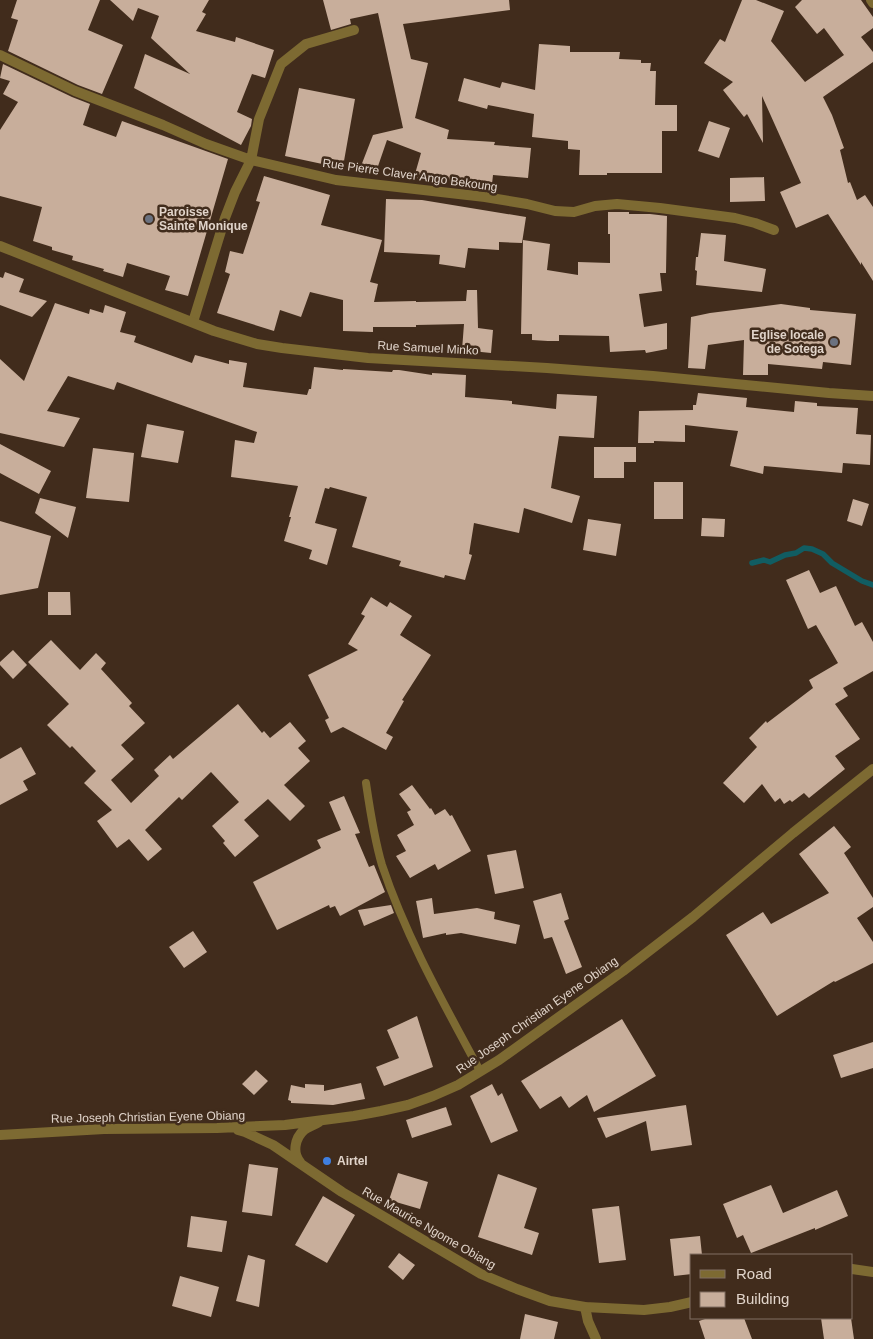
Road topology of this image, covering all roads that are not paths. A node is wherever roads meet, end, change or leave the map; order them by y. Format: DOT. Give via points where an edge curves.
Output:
graph roads {
  1 [pos="354,30"];
  2 [pos="0,55"];
  3 [pos="251,160"];
  4 [pos="774,230"];
  5 [pos="0,246"];
  6 [pos="193,322"];
  7 [pos="873,396"];
  8 [pos="873,769"];
  9 [pos="366,782"];
  10 [pos="480,1071"];
  11 [pos="324,1119"];
  12 [pos="229,1128"];
  13 [pos="0,1135"];
  14 [pos="306,1168"];
  15 [pos="853,1269"];
  16 [pos="873,1272"];
  17 [pos="690,1302"];
  18 [pos="585,1307"];
  19 [pos="596,1339"];
  1 -- 3 [label="street" via="306,44 281,64 259,119"];
  2 -- 3 [label="street, Rue Pierre Claver Ango Bekoung" via="75,91"];
  3 -- 4 [label="street, Rue Pierre Claver Ango Bekoung" via="336,180 485,197 555,211 574,212 617,204 652,207 735,218"];
  3 -- 6 [label="street" via="225,218"];
  5 -- 6 [label="street, Rue Samuel Minko"];
  6 -- 7 [label="street, Rue Samuel Minko" via="256,344 368,358 547,368"];
  8 -- 10 [label="street, Rue Joseph Christian Eyene Obiang" via="659,944"];
  9 -- 10 [label="lane" via="373,829 392,891 427,973"];
  10 -- 11 [label="street, Rue Joseph Christian Eyene Obiang" via="458,1085 408,1105"];
  11 -- 12 [label="street, Rue Joseph Christian Eyene Obiang"];
  11 -- 14 [label="street" via="304,1130 296,1140 298,1160"];
  12 -- 13 [label="street, Rue Joseph Christian Eyene Obiang" via="104,1129"];
  12 -- 14 [label="street, Rue Maurice Ngome Obiang" via="272,1145"];
  14 -- 18 [label="street, Rue Maurice Ngome Obiang" via="481,1274 550,1301"];
  15 -- 16 [label="street"];
  17 -- 18 [label="street, Rue Maurice Ngome Obiang" via="644,1310"];
  18 -- 19 [label="street"];
}
